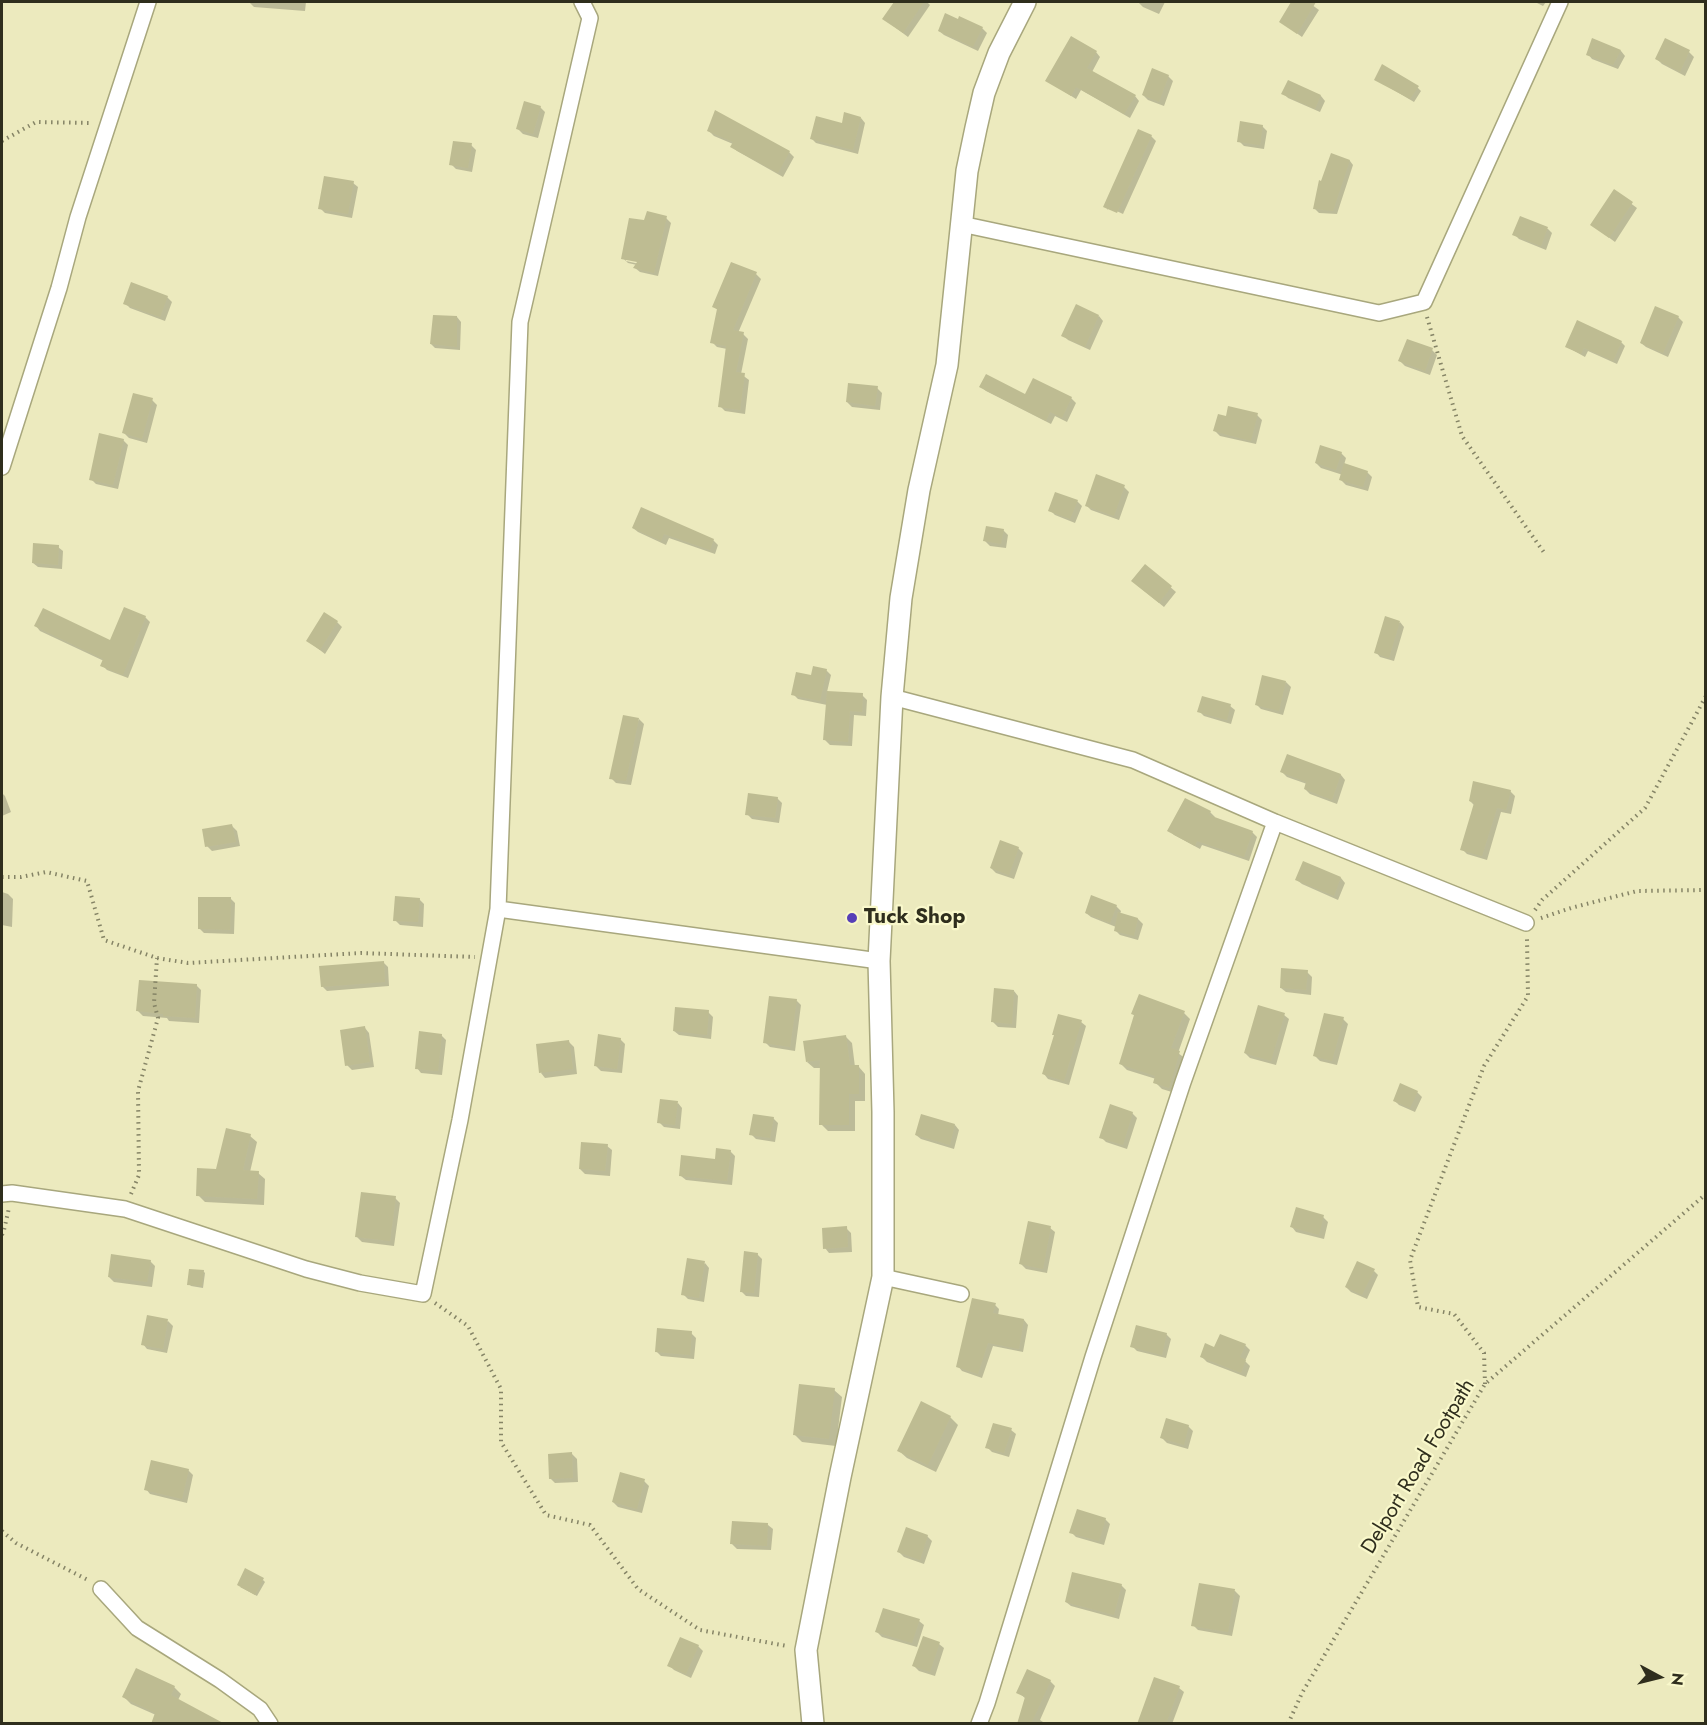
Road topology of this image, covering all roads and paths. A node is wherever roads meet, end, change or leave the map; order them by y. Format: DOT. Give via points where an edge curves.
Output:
graph roads {
  1 [pos="148,2"];
  2 [pos="582,2"];
  3 [pos="1025,2"];
  4 [pos="1560,2"];
  5 [pos="108,124"];
  6 [pos="2,141"];
  7 [pos="961,224"];
  8 [pos="1424,302"];
  9 [pos="2,467"];
  10 [pos="1545,554"];
  11 [pos="1706,696"];
  12 [pos="892,697"];
  13 [pos="1275,822"];
  14 [pos="2,877"];
  15 [pos="1706,890"];
  16 [pos="498,909"];
  17 [pos="1526,923"];
  18 [pos="157,958"];
  19 [pos="490,958"];
  20 [pos="879,961"];
  21 [pos="7,1193"];
  22 [pos="1706,1194"];
  23 [pos="125,1209"];
  24 [pos="2,1235"];
  25 [pos="883,1277"];
  26 [pos="423,1294"];
  27 [pos="961,1294"];
  28 [pos="1485,1384"];
  29 [pos="2,1531"];
  30 [pos="101,1589"];
  31 [pos="806,1650"];
  32 [pos="270,1724"];
  33 [pos="813,1724"];
  34 [pos="979,1724"];
  35 [pos="1288,1724"];
  1 -- 5 [label="street"];
  2 -- 16 [label="street" via="590,18 520,322"];
  3 -- 7 [label="street" via="984,93"];
  4 -- 8 [label="street"];
  5 -- 6 [label="path" via="36,123"];
  5 -- 9 [label="street"];
  7 -- 8 [label="street" via="1379,313"];
  7 -- 12 [label="street" via="947,365 919,490 901,598"];
  8 -- 10 [label="path" via="1462,436"];
  11 -- 17 [label="path" via="1645,808 1542,900"];
  12 -- 13 [label="street" via="1133,760"];
  12 -- 20 [label="street"];
  13 -- 17 [label="street"];
  13 -- 34 [label="street" via="1183,1082 1096,1346"];
  14 -- 18 [label="path" via="46,872 87,881 104,940"];
  15 -- 17 [label="path" via="1637,891"];
  16 -- 19 [label="street"];
  16 -- 20 [label="street"];
  17 -- 28 [label="path" via="1528,996 1484,1066 1410,1260 1418,1307 1454,1314 1484,1353"];
  18 -- 19 [label="path" via="188,963 360,953"];
  18 -- 23 [label="path" via="154,1004 158,1018 138,1091 139,1175"];
  19 -- 26 [label="street"];
  20 -- 25 [label="street"];
  21 -- 23 [label="street"];
  21 -- 24 [label="path"];
  22 -- 28 [label="path, Delport Road Footpath"];
  23 -- 26 [label="street" via="306,1269"];
  25 -- 27 [label="street"];
  25 -- 31 [label="street"];
  26 -- 31 [label="path" via="468,1326 501,1389 501,1442 546,1515 590,1525 638,1589 700,1630"];
  28 -- 35 [label="path, Delport Road Footpath"];
  29 -- 30 [label="path" via="16,1543"];
  30 -- 32 [label="street" via="137,1628 220,1680 260,1710"];
  31 -- 33 [label="street"];
}
